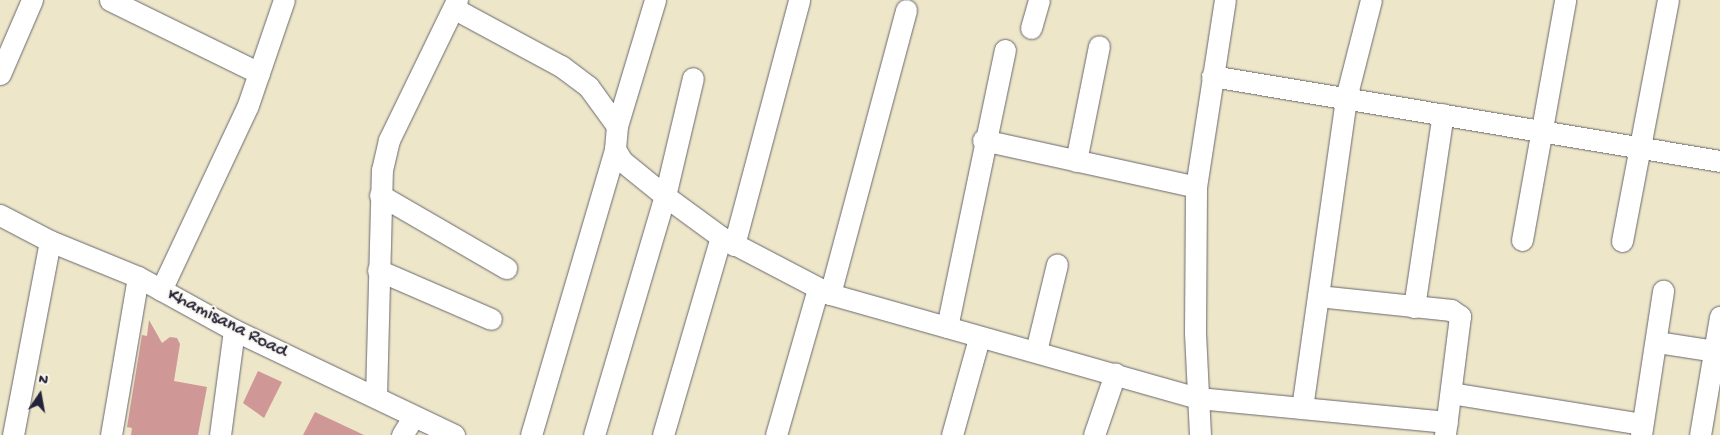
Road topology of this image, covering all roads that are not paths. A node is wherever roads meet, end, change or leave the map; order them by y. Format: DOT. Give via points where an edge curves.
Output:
graph roads {
  1 [pos="32,0"];
  2 [pos="110,0"];
  3 [pos="284,0"];
  4 [pos="655,0"];
  5 [pos="799,0"];
  6 [pos="1039,0"];
  7 [pos="1225,0"];
  8 [pos="1371,0"];
  9 [pos="1565,0"];
  10 [pos="1668,0"];
  11 [pos="456,5"];
  12 [pos="906,10"];
  13 [pos="1031,28"];
  14 [pos="1099,46"];
  15 [pos="1004,50"];
  16 [pos="259,73"];
  17 [pos="0,74"];
  18 [pos="1212,76"];
  19 [pos="694,78"];
  20 [pos="1346,98"];
  21 [pos="1443,114"];
  22 [pos="617,126"];
  23 [pos="1541,131"];
  24 [pos="983,140"];
  25 [pos="1639,147"];
  26 [pos="615,149"];
  27 [pos="1076,161"];
  28 [pos="1720,161"];
  29 [pos="1196,187"];
  30 [pos="380,194"];
  31 [pos="665,196"];
  32 [pos="0,215"];
  33 [pos="1522,240"];
  34 [pos="50,241"];
  35 [pos="728,241"];
  36 [pos="1622,241"];
  37 [pos="1057,264"];
  38 [pos="506,268"];
  39 [pos="378,270"];
  40 [pos="138,277"];
  41 [pos="161,290"];
  42 [pos="824,291"];
  43 [pos="1664,291"];
  44 [pos="1318,296"];
  45 [pos="1414,306"];
  46 [pos="1720,317"];
  47 [pos="491,319"];
  48 [pos="947,327"];
  49 [pos="234,330"];
  50 [pos="979,338"];
  51 [pos="1657,342"];
  52 [pos="1036,351"];
  53 [pos="1715,351"];
  54 [pos="1115,374"];
  55 [pos="1451,393"];
  56 [pos="376,397"];
  57 [pos="1198,398"];
  58 [pos="1302,408"];
  59 [pos="414,416"];
  60 [pos="1446,429"];
  61 [pos="1642,429"];
  62 [pos="1707,433"];
  63 [pos="13,435"];
  64 [pos="111,435"];
  65 [pos="220,435"];
  66 [pos="402,435"];
  67 [pos="454,435"];
  68 [pos="531,435"];
  69 [pos="594,435"];
  70 [pos="663,435"];
  71 [pos="776,435"];
  72 [pos="952,435"];
  73 [pos="1094,435"];
  74 [pos="1200,435"];
  1 -- 17 [label="street"];
  2 -- 16 [label="street"];
  3 -- 16 [label="street"];
  4 -- 22 [label="street"];
  5 -- 35 [label="street"];
  6 -- 13 [label="street"];
  7 -- 18 [label="street"];
  8 -- 20 [label="street"];
  9 -- 23 [label="street"];
  10 -- 25 [label="street"];
  11 -- 22 [label="street" via="575,75 602,102"];
  11 -- 30 [label="street" via="389,140"];
  12 -- 42 [label="street"];
  14 -- 27 [label="street"];
  15 -- 24 [label="street"];
  16 -- 41 [label="street" via="248,105"];
  18 -- 20 [label="street"];
  18 -- 29 [label="street"];
  19 -- 31 [label="street"];
  20 -- 21 [label="street"];
  20 -- 44 [label="street"];
  21 -- 23 [label="street"];
  21 -- 45 [label="street"];
  22 -- 26 [label="street"];
  23 -- 25 [label="street"];
  23 -- 33 [label="street"];
  24 -- 27 [label="street"];
  24 -- 48 [label="street"];
  25 -- 28 [label="street"];
  25 -- 36 [label="street"];
  26 -- 31 [label="street" via="622,161"];
  26 -- 68 [label="street"];
  27 -- 29 [label="street"];
  29 -- 57 [label="street"];
  30 -- 38 [label="street"];
  30 -- 39 [label="street"];
  31 -- 35 [label="street"];
  31 -- 69 [label="street"];
  32 -- 34 [label="street, Khamisana Road"];
  34 -- 40 [label="street, Khamisana Road"];
  34 -- 63 [label="street"];
  35 -- 42 [label="street"];
  35 -- 70 [label="street"];
  37 -- 52 [label="street"];
  39 -- 47 [label="street"];
  39 -- 56 [label="street"];
  40 -- 41 [label="street, Khamisana Road"];
  40 -- 64 [label="street"];
  41 -- 49 [label="street, Khamisana Road"];
  42 -- 48 [label="street"];
  42 -- 71 [label="street"];
  43 -- 51 [label="street"];
  44 -- 45 [label="street"];
  44 -- 58 [label="street"];
  45 -- 55 [label="street" via="1451,310 1460,316"];
  46 -- 53 [label="street"];
  48 -- 50 [label="street"];
  49 -- 56 [label="street, Khamisana Road"];
  49 -- 65 [label="street"];
  50 -- 52 [label="street"];
  50 -- 72 [label="street"];
  51 -- 53 [label="street"];
  51 -- 61 [label="street"];
  52 -- 54 [label="street"];
  53 -- 62 [label="street"];
  54 -- 57 [label="street"];
  54 -- 73 [label="street"];
  55 -- 60 [label="street"];
  55 -- 61 [label="street"];
  56 -- 59 [label="street, Khamisana Road"];
  57 -- 58 [label="street"];
  57 -- 74 [label="street"];
  58 -- 60 [label="street"];
  59 -- 66 [label="street"];
  59 -- 67 [label="street, Khamisana Road"];
}
